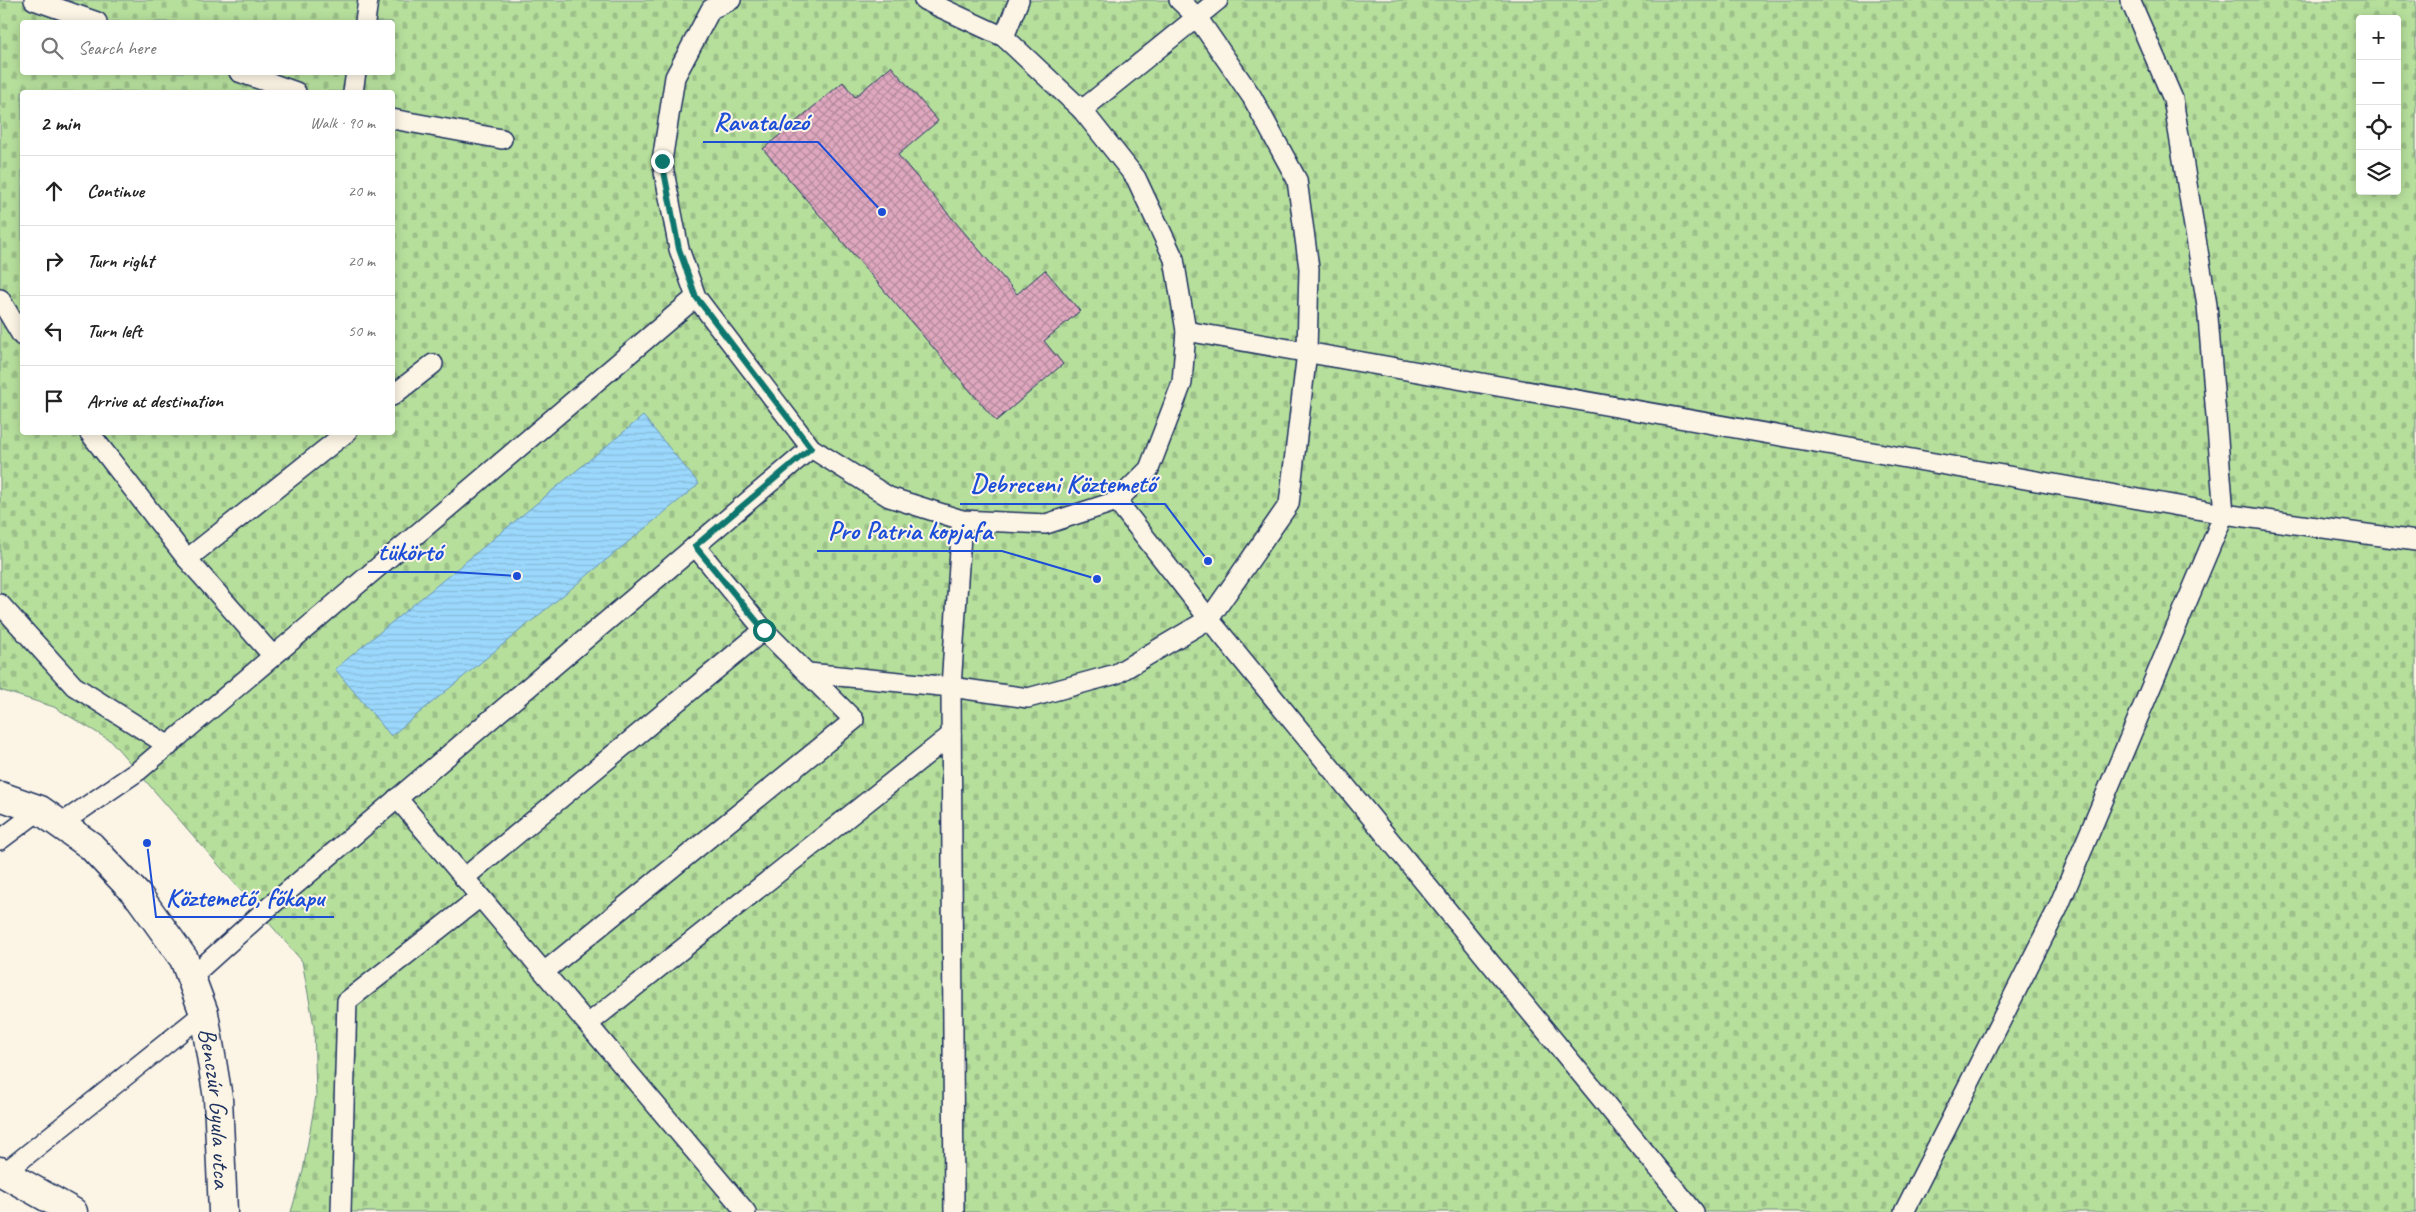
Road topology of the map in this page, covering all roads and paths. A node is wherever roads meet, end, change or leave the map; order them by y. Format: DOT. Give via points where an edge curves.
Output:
graph roads {
  1 [pos="34,0"];
  2 [pos="368,0"];
  3 [pos="731,0"];
  4 [pos="924,0"];
  5 [pos="1019,0"];
  6 [pos="1179,0"];
  7 [pos="1218,0"];
  8 [pos="2130,0"];
  9 [pos="708,5"];
  10 [pos="1197,17"];
  11 [pos="91,20"];
  12 [pos="364,20"];
  13 [pos="1004,37"];
  14 [pos="248,75"];
  15 [pos="356,75"];
  16 [pos="290,90"];
  17 [pos="353,90"];
  18 [pos="1082,110"];
  19 [pos="395,120"];
  20 [pos="502,139"];
  21 [pos="696,297"];
  22 [pos="0,299"];
  23 [pos="1186,331"];
  24 [pos="20,333"];
  25 [pos="1307,352"];
  26 [pos="433,364"];
  27 [pos="395,394"];
  28 [pos="91,435"];
  29 [pos="343,435"];
  30 [pos="811,448"];
  31 [pos="1117,502"];
  32 [pos="2224,514"];
  33 [pos="962,520"];
  34 [pos="2416,541"];
  35 [pos="695,546"];
  36 [pos="187,559"];
  37 [pos="0,604"];
  38 [pos="1209,619"];
  39 [pos="764,630"];
  40 [pos="273,656"];
  41 [pos="808,673"];
  42 [pos="951,687"];
  43 [pos="951,735"];
  44 [pos="169,746"];
  45 [pos="0,796"];
  46 [pos="397,798"];
  47 [pos="49,817"];
  48 [pos="0,840"];
  49 [pos="464,878"];
  50 [pos="480,897"];
  51 [pos="544,972"];
  52 [pos="191,977"];
  53 [pos="204,1013"];
  54 [pos="588,1024"];
  55 [pos="2,1173"];
  56 [pos="73,1212"];
  57 [pos="223,1212"];
  58 [pos="342,1212"];
  59 [pos="746,1212"];
  60 [pos="954,1212"];
  61 [pos="1694,1212"];
  62 [pos="1904,1212"];
  1 -- 11 [label="lane"];
  2 -- 12 [label="lane"];
  3 -- 9 [label="lane"];
  4 -- 13 [label="lane"];
  5 -- 13 [label="lane"];
  6 -- 10 [label="lane"];
  7 -- 10 [label="lane"];
  8 -- 32 [label="lane" via="2173,99 2207,305"];
  9 -- 21 [label="lane" via="676,78 662,161 679,249"];
  10 -- 18 [label="lane"];
  10 -- 25 [label="lane" via="1252,97 1297,180 1308,268"];
  13 -- 18 [label="lane"];
  14 -- 16 [label="lane"];
  15 -- 17 [label="lane"];
  18 -- 23 [label="lane" via="1136,178 1174,259"];
  19 -- 20 [label="lane"];
  21 -- 30 [label="lane"];
  21 -- 40 [label="lane"];
  22 -- 24 [label="lane"];
  23 -- 25 [label="lane"];
  23 -- 31 [label="lane" via="1182,383 1149,470"];
  25 -- 32 [label="lane"];
  25 -- 38 [label="lane" via="1289,504"];
  26 -- 27 [label="lane"];
  28 -- 36 [label="lane"];
  29 -- 36 [label="lane"];
  30 -- 33 [label="lane" via="889,497"];
  30 -- 35 [label="lane"];
  31 -- 33 [label="lane" via="1046,524"];
  31 -- 38 [label="lane"];
  32 -- 34 [label="lane"];
  32 -- 62 [label="lane" via="2057,910"];
  33 -- 42 [label="lane"];
  35 -- 39 [label="lane"];
  35 -- 46 [label="lane"];
  36 -- 40 [label="lane"];
  37 -- 44 [label="lane" via="74,686"];
  38 -- 42 [label="lane" via="1116,674 1028,698"];
  38 -- 61 [label="lane"];
  39 -- 41 [label="lane"];
  39 -- 49 [label="lane"];
  40 -- 44 [label="lane"];
  41 -- 42 [label="lane"];
  41 -- 51 [label="lane" via="854,720"];
  42 -- 43 [label="lane"];
  43 -- 54 [label="lane"];
  43 -- 60 [label="lane"];
  44 -- 47 [label="lane" via="138,771"];
  45 -- 47 [label="street, Benczúr Gyula utca"];
  46 -- 49 [label="lane"];
  46 -- 52 [label="lane"];
  47 -- 48 [label="lane"];
  47 -- 52 [label="street, Benczúr Gyula utca" via="91,846 140,898 184,959"];
  49 -- 50 [label="lane"];
  50 -- 51 [label="lane"];
  50 -- 58 [label="lane" via="347,1001"];
  51 -- 54 [label="lane"];
  52 -- 53 [label="street, Benczúr Gyula utca"];
  53 -- 55 [label="lane"];
  53 -- 57 [label="street, Benczúr Gyula utca" via="218,1098"];
  54 -- 59 [label="lane"];
  55 -- 56 [label="street"];
}
